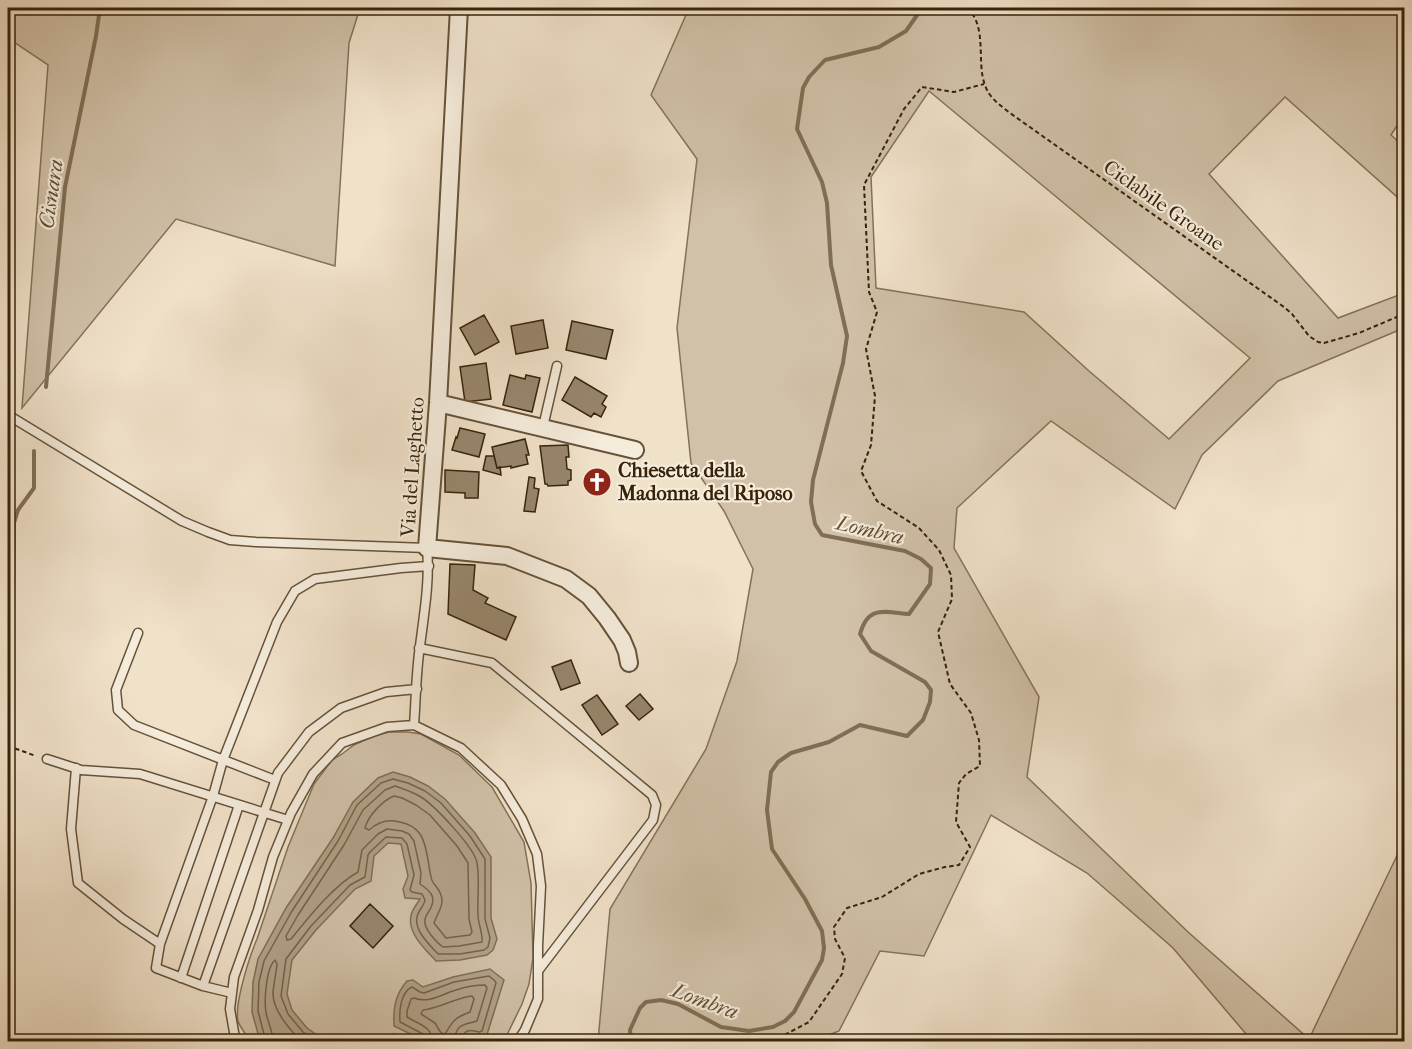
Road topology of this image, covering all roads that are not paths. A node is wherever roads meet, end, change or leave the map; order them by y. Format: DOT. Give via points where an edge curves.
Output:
graph roads {
  1 [pos="459,8"];
  2 [pos="557,366"];
  3 [pos="438,403"];
  4 [pos="8,415"];
  5 [pos="543,428"];
  6 [pos="635,450"];
  7 [pos="427,549"];
  8 [pos="429,566"];
  9 [pos="138,633"];
  10 [pos="419,648"];
  11 [pos="629,663"];
  12 [pos="417,689"];
  13 [pos="414,725"];
  14 [pos="47,759"];
  15 [pos="223,760"];
  16 [pos="76,768"];
  17 [pos="275,780"];
  18 [pos="213,796"];
  19 [pos="240,805"];
  20 [pos="264,812"];
  21 [pos="288,819"];
  22 [pos="160,944"];
  23 [pos="538,972"];
  24 [pos="181,978"];
  25 [pos="203,986"];
  26 [pos="232,993"];
  27 [pos="238,1041"];
  28 [pos="517,1041"];
  1 -- 3 [label="street, Via del Laghetto"];
  2 -- 5 [label="lane"];
  3 -- 5 [label="street"];
  3 -- 7 [label="street, Via del Laghetto"];
  4 -- 7 [label="lane, Via del Laghetto" via="182,521 230,540"];
  5 -- 6 [label="street"];
  7 -- 8 [label="lane"];
  7 -- 11 [label="street" via="507,556 566,579 607,618 622,640"];
  8 -- 10 [label="lane"];
  8 -- 15 [label="lane" via="315,579 295,591 277,622"];
  9 -- 15 [label="lane" via="116,690 118,710 134,725"];
  10 -- 12 [label="lane"];
  10 -- 23 [label="lane" via="492,663 652,795 656,805 653,820"];
  12 -- 13 [label="lane"];
  12 -- 17 [label="lane" via="386,692 341,708 309,732"];
  13 -- 21 [label="lane" via="387,727 342,743 313,774"];
  13 -- 23 [label="lane" via="461,748 501,785 522,819 537,854 541,886"];
  14 -- 16 [label="lane"];
  15 -- 17 [label="lane"];
  15 -- 18 [label="lane"];
  16 -- 18 [label="lane" via="140,774"];
  16 -- 22 [label="lane" via="71,829 78,883"];
  17 -- 20 [label="lane"];
  18 -- 19 [label="lane"];
  18 -- 22 [label="lane"];
  19 -- 20 [label="lane"];
  19 -- 24 [label="lane"];
  20 -- 21 [label="lane"];
  20 -- 25 [label="lane"];
  21 -- 26 [label="lane"];
  22 -- 24 [label="lane" via="156,968"];
  23 -- 28 [label="lane" via="538,999"];
  24 -- 25 [label="lane"];
  25 -- 26 [label="lane"];
  26 -- 27 [label="lane" via="230,1009"];
}
